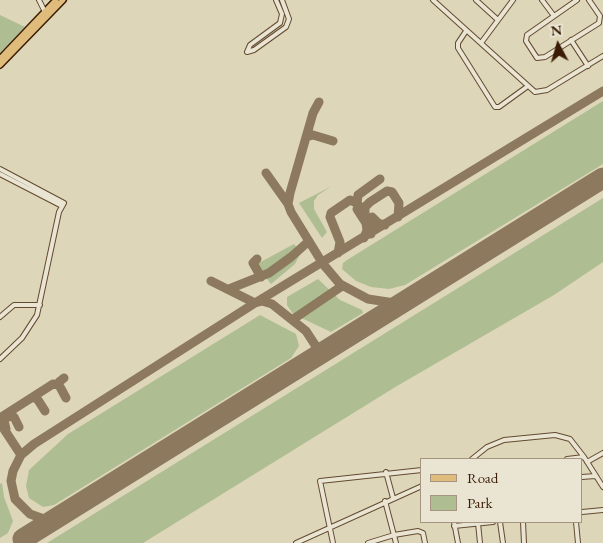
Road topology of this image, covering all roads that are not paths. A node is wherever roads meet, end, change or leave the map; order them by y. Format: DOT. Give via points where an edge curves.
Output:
graph roads {
  1 [pos="39,0"];
  2 [pos="56,0"];
  3 [pos="63,0"];
  4 [pos="276,0"];
  5 [pos="433,0"];
  6 [pos="476,0"];
  7 [pos="513,0"];
  8 [pos="542,0"];
  9 [pos="577,0"];
  10 [pos="589,0"];
  11 [pos="282,3"];
  12 [pos="45,12"];
  13 [pos="554,16"];
  14 [pos="498,20"];
  15 [pos="466,31"];
  16 [pos="571,40"];
  17 [pos="482,43"];
  18 [pos="603,56"];
  19 [pos="0,59"];
  20 [pos="0,65"];
  21 [pos="588,66"];
  22 [pos="528,86"];
  23 [pos="0,169"];
  24 [pos="0,174"];
  25 [pos="63,205"];
  26 [pos="40,305"];
  27 [pos="0,316"];
  28 [pos="0,359"];
  29 [pos="603,453"];
  30 [pos="473,458"];
  31 [pos="585,460"];
  32 [pos="420,470"];
  33 [pos="386,472"];
  34 [pos="596,476"];
  35 [pos="583,477"];
  36 [pos="603,486"];
  37 [pos="420,487"];
  38 [pos="393,498"];
  39 [pos="385,501"];
  40 [pos="603,510"];
  41 [pos="583,512"];
  42 [pos="479,523"];
  43 [pos="500,523"];
  44 [pos="523,523"];
  45 [pos="576,523"];
  46 [pos="454,524"];
  47 [pos="329,528"];
  48 [pos="394,535"];
  49 [pos="306,541"];
  50 [pos="296,543"];
  51 [pos="333,543"];
  52 [pos="368,543"];
  53 [pos="396,543"];
  54 [pos="425,543"];
  55 [pos="458,543"];
  56 [pos="480,543"];
  57 [pos="502,543"];
  58 [pos="524,543"];
  59 [pos="578,543"];
  1 -- 12 [label="street"];
  2 -- 12 [label="main road"];
  3 -- 20 [label="main road"];
  4 -- 11 [label="street"];
  5 -- 15 [label="street"];
  6 -- 14 [label="street"];
  7 -- 14 [label="street"];
  8 -- 13 [label="street"];
  9 -- 13 [label="street"];
  10 -- 16 [label="street" via="600,21"];
  11 -- 11 [label="street" via="280,23 250,44 247,52 286,27 289,19"];
  12 -- 19 [label="main road"];
  13 -- 16 [label="street" via="527,35 526,41 535,56 542,58"];
  14 -- 17 [label="street"];
  15 -- 17 [label="street"];
  15 -- 22 [label="street" via="458,48 495,106 499,107"];
  16 -- 21 [label="street"];
  17 -- 22 [label="street"];
  18 -- 21 [label="street"];
  21 -- 22 [label="street" via="543,92 535,92"];
  23 -- 25 [label="street"];
  24 -- 25 [label="street"];
  25 -- 26 [label="street"];
  26 -- 27 [label="street" via="14,305"];
  26 -- 28 [label="street" via="18,343"];
  29 -- 31 [label="street"];
  30 -- 31 [label="street" via="487,447 504,440 555,435 570,439"];
  31 -- 34 [label="street"];
  32 -- 33 [label="street"];
  33 -- 38 [label="street"];
  33 -- 47 [label="street" via="320,481"];
  34 -- 35 [label="street"];
  34 -- 36 [label="street"];
  37 -- 38 [label="street"];
  38 -- 39 [label="street"];
  39 -- 47 [label="street"];
  39 -- 48 [label="street"];
  40 -- 41 [label="street"];
  42 -- 46 [label="street"];
  42 -- 56 [label="street"];
  43 -- 57 [label="street"];
  44 -- 58 [label="street"];
  45 -- 59 [label="street"];
  46 -- 55 [label="street"];
  47 -- 49 [label="street"];
  47 -- 51 [label="street"];
  48 -- 52 [label="street"];
  48 -- 53 [label="street"];
  48 -- 54 [label="street" via="418,531 423,534"];
  49 -- 50 [label="street"];
}
